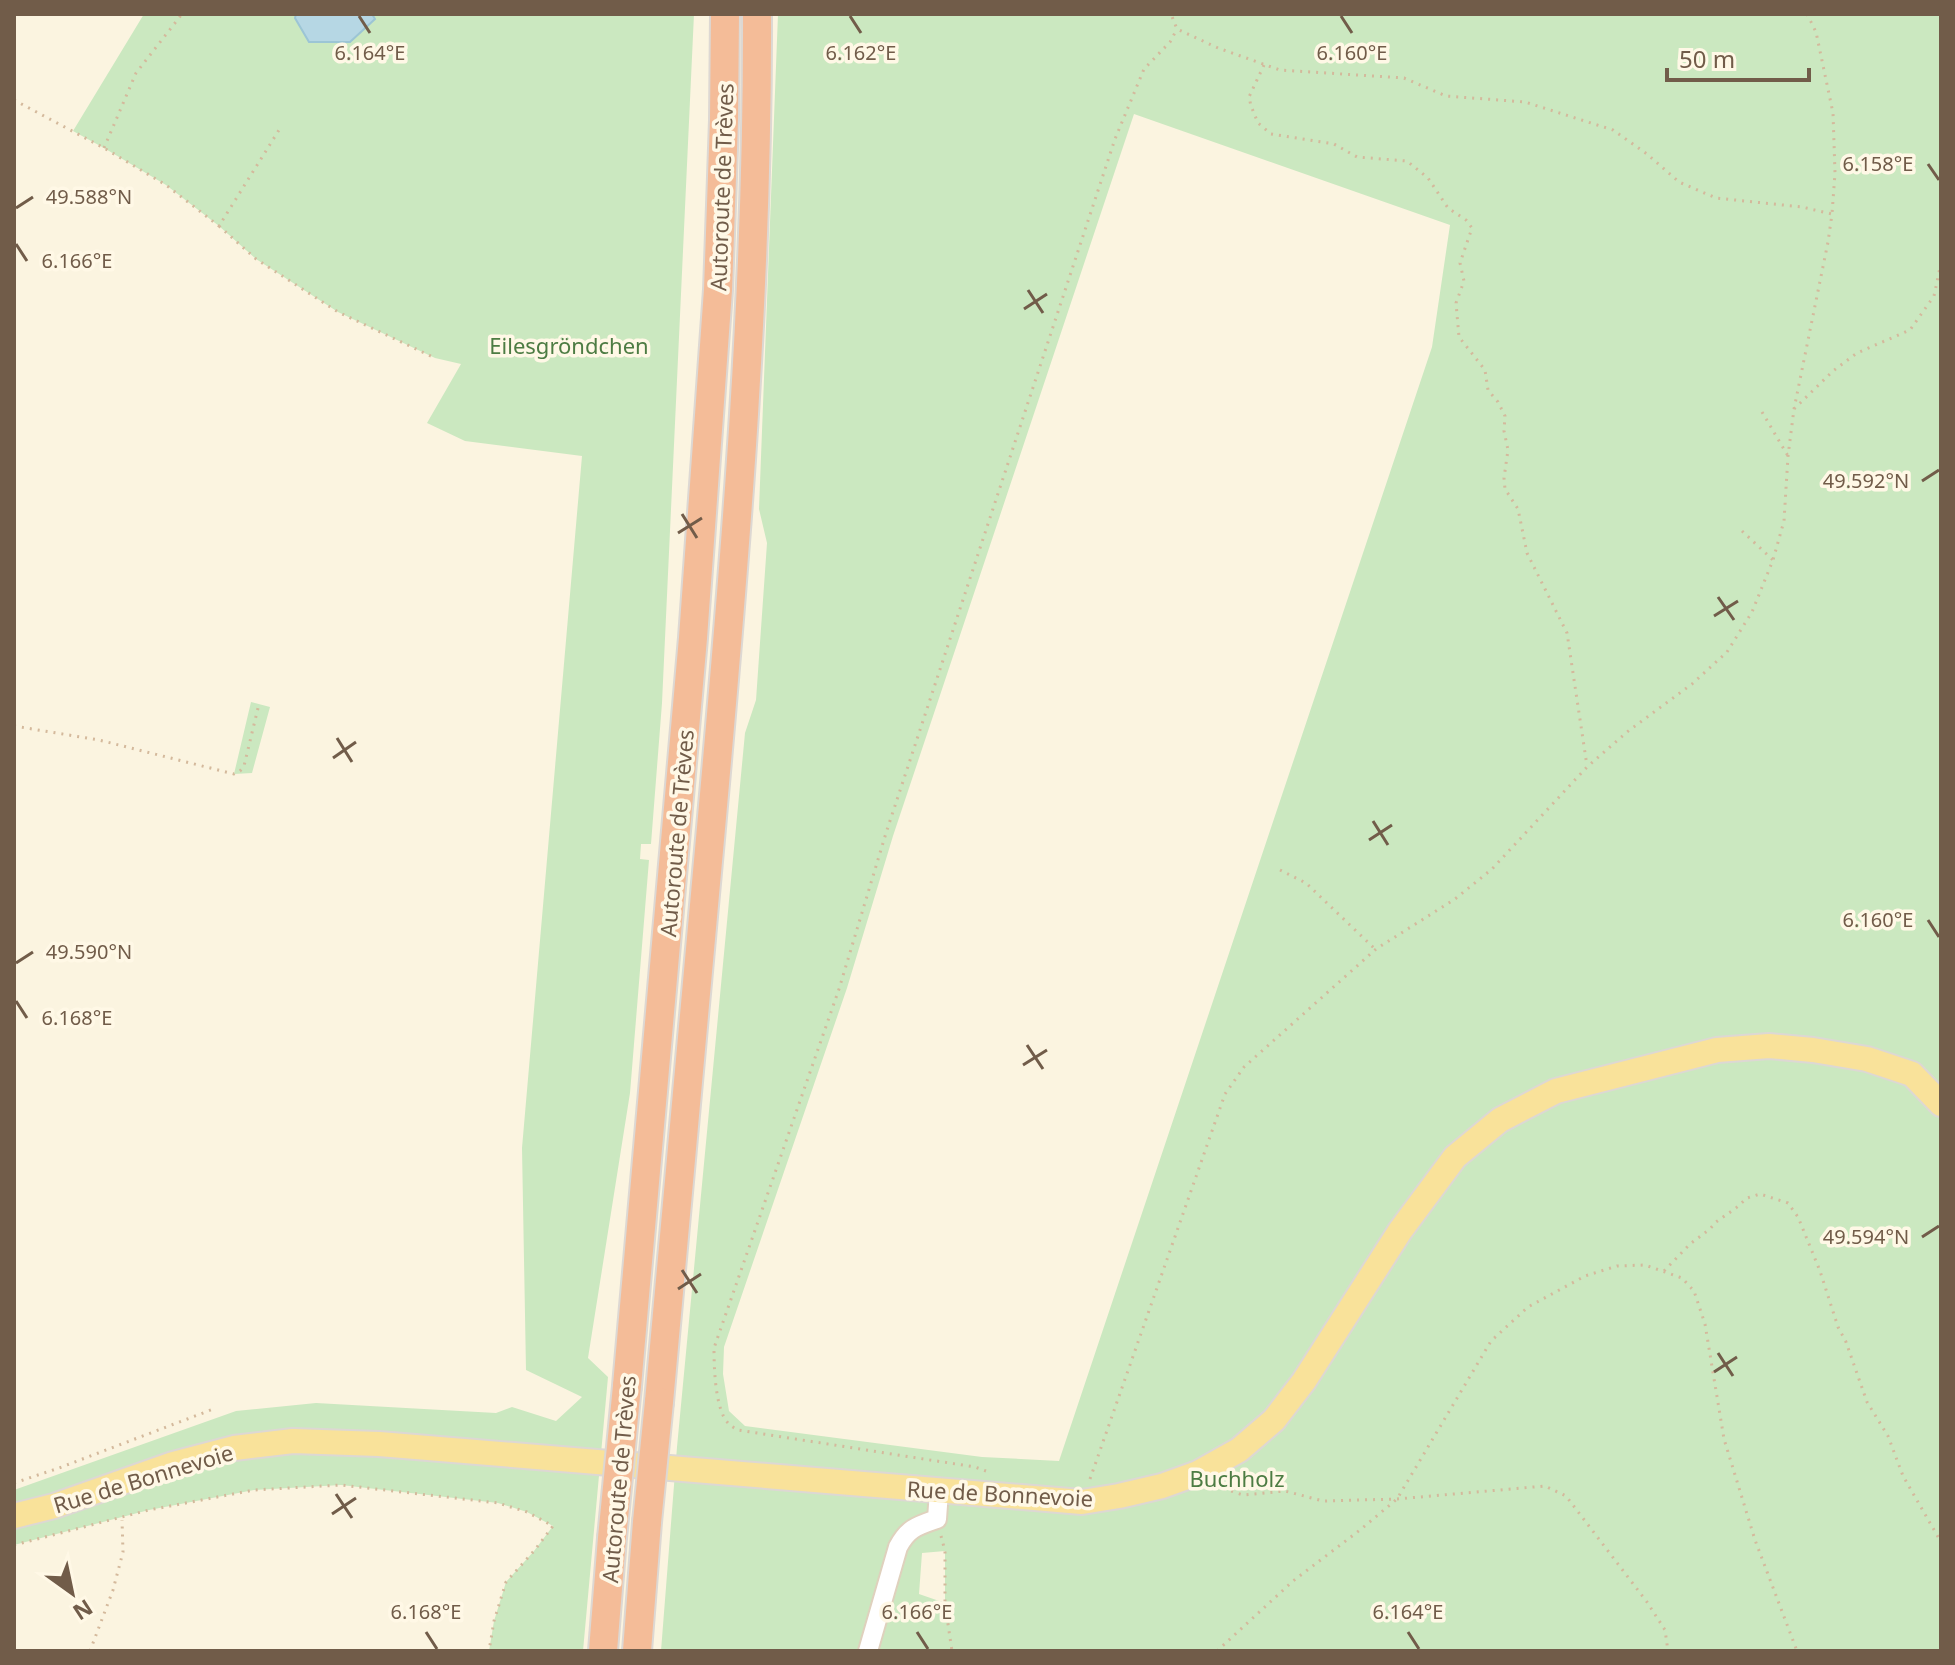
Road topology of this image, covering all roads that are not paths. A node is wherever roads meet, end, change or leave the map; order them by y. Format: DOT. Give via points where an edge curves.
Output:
graph roads {
  1 [pos="725,14"];
  2 [pos="757,14"];
  3 [pos="1941,1104"];
  4 [pos="939,1491"];
  5 [pos="14,1516"];
  6 [pos="603,1651"];
  7 [pos="637,1651"];
  8 [pos="868,1651"];
  1 -- 6 [label="highway, Autoroute de Trèves, bridge" via="717,306 693,638"];
  2 -- 7 [label="highway, Autoroute de Trèves, bridge" via="752,292 730,599"];
  3 -- 4 [label="main road, Rue de Bonnevoie" via="1912,1074 1867,1059 1769,1046 1717,1050 1556,1091 1500,1120 1455,1157 1400,1231 1304,1381 1274,1420 1239,1450 1162,1486 1082,1502"];
  4 -- 5 [label="main road, Rue de Bonnevoie" via="293,1441 234,1448 173,1464"];
  4 -- 8 [label="lane" via="937,1519 906,1533 898,1547"];
}
